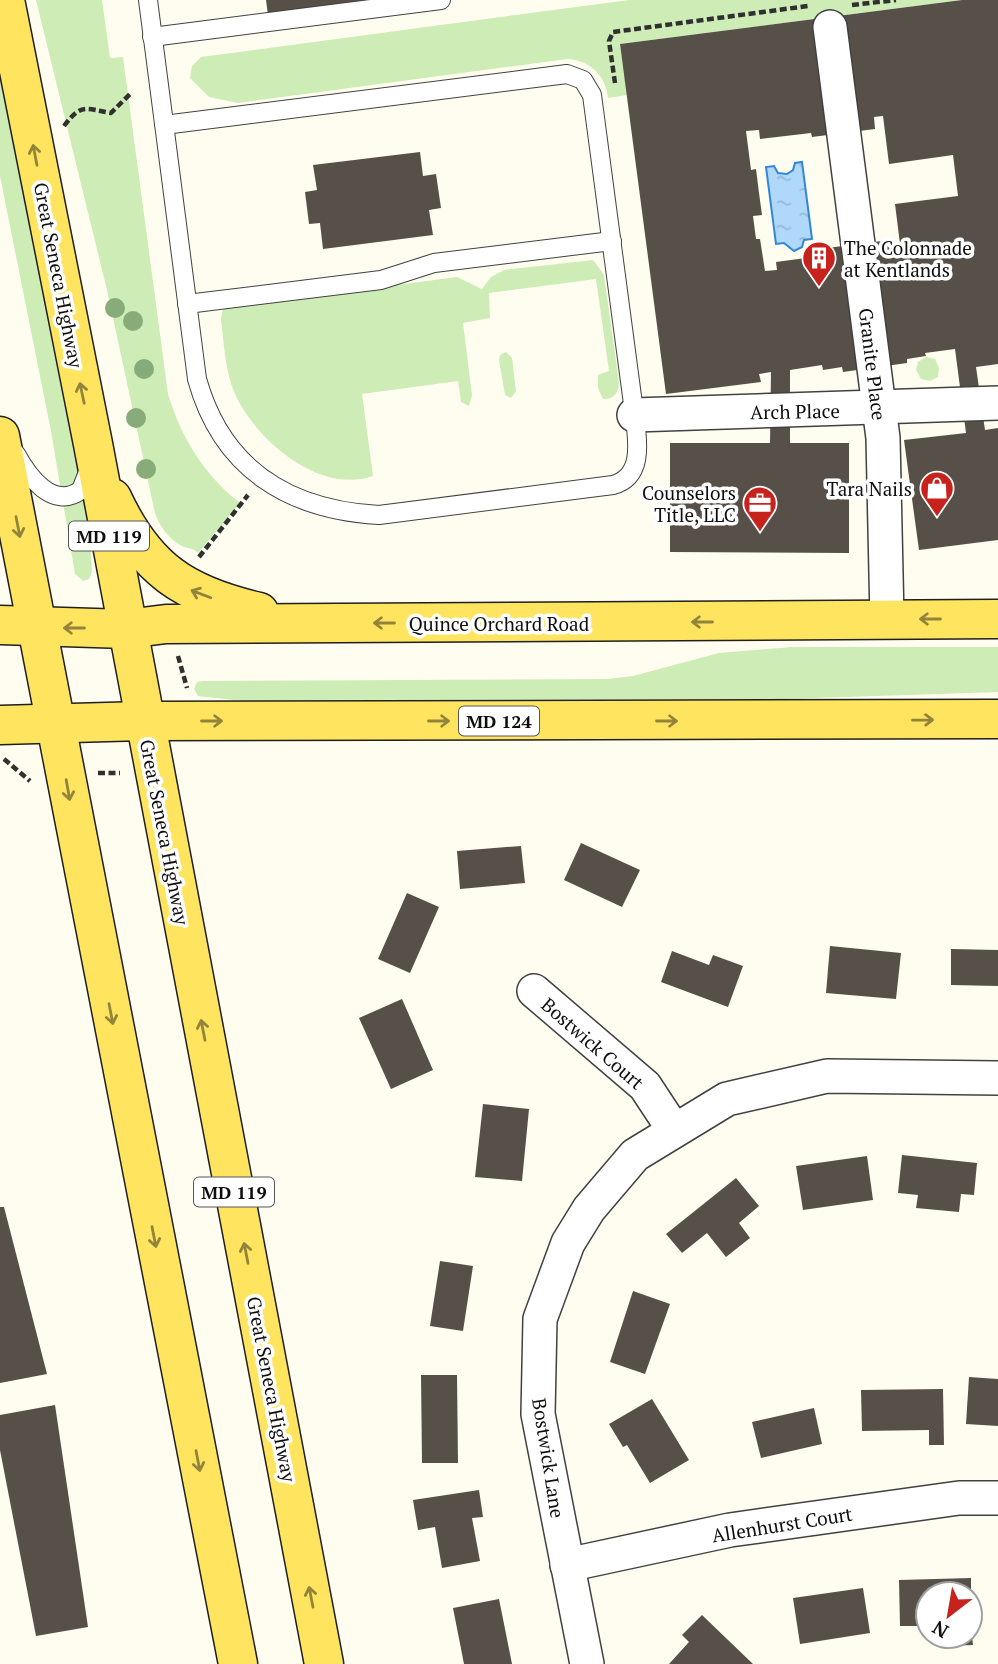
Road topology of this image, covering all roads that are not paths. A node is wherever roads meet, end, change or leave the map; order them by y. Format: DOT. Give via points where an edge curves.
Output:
graph roads {
  1 [pos="5,0"];
  2 [pos="148,0"];
  3 [pos="441,0"];
  4 [pos="831,12"];
  5 [pos="152,37"];
  6 [pos="164,125"];
  7 [pos="612,241"];
  8 [pos="187,304"];
  9 [pos="998,403"];
  10 [pos="879,408"];
  11 [pos="634,415"];
  12 [pos="0,419"];
  13 [pos="0,436"];
  14 [pos="93,444"];
  15 [pos="887,619"];
  16 [pos="998,619"];
  17 [pos="314,624"];
  18 [pos="18,626"];
  19 [pos="126,629"];
  20 [pos="998,719"];
  21 [pos="143,720"];
  22 [pos="55,724"];
  23 [pos="0,725"];
  24 [pos="534,991"];
  25 [pos="998,1078"];
  26 [pos="674,1130"];
  27 [pos="998,1498"];
  28 [pos="567,1566"];
  29 [pos="238,1664"];
  30 [pos="324,1664"];
  31 [pos="587,1664"];
  14 -- 1 [label="main road, Great Seneca Highway / MD 119, one-way"];
  2 -- 5 [label="lane"];
  3 -- 5 [label="lane"];
  4 -- 10 [label="street, Granite Place"];
  5 -- 6 [label="lane"];
  6 -- 7 [label="lane" via="575,76 592,95"];
  6 -- 8 [label="lane"];
  7 -- 8 [label="lane" via="434,263 381,280"];
  7 -- 11 [label="lane"];
  8 -- 11 [label="lane" via="206,410 232,451 261,478 327,508 379,515 613,485 628,478 634,467 638,442"];
  9 -- 10 [label="street, Arch Place"];
  10 -- 11 [label="street, Arch Place"];
  10 -- 15 [label="street, Granite Place"];
  12 -- 14 [label="lane" via="24,470 55,495 75,495 81,490"];
  13 -- 18 [label="main road, one-way"];
  17 -- 14 [label="main road, one-way" via="222,602 173,581 131,535"];
  14 -- 19 [label="main road, Great Seneca Highway / MD 119"];
  16 -- 15 [label="main road, Quince Orchard Road, one-way"];
  15 -- 17 [label="main road, Quince Orchard Road, one-way"];
  17 -- 19 [label="main road, Quince Orchard Road" via="166,624"];
  19 -- 18 [label="main road, Quince Orchard Road, one-way"];
  18 -- 22 [label="main road"];
  19 -- 21 [label="main road, Great Seneca Highway / MD 119"];
  21 -- 20 [label="main road, MD 124, one-way"];
  21 -- 22 [label="main road, MD 124"];
  30 -- 21 [label="main road, Great Seneca Highway / MD 119, one-way"];
  22 -- 23 [label="main road, MD 124"];
  22 -- 29 [label="main road, one-way" via="49,782"];
  24 -- 26 [label="street, Bostwick Court" via="645,1086"];
  25 -- 26 [label="street, Bostwick Lane" via="827,1076 727,1099"];
  26 -- 28 [label="street, Bostwick Lane" via="635,1155 589,1209 568,1243 540,1320 538,1414"];
  27 -- 28 [label="street, Allenhurst Court" via="959,1498 730,1530"];
  28 -- 31 [label="street, Bostwick Lane"];
}
